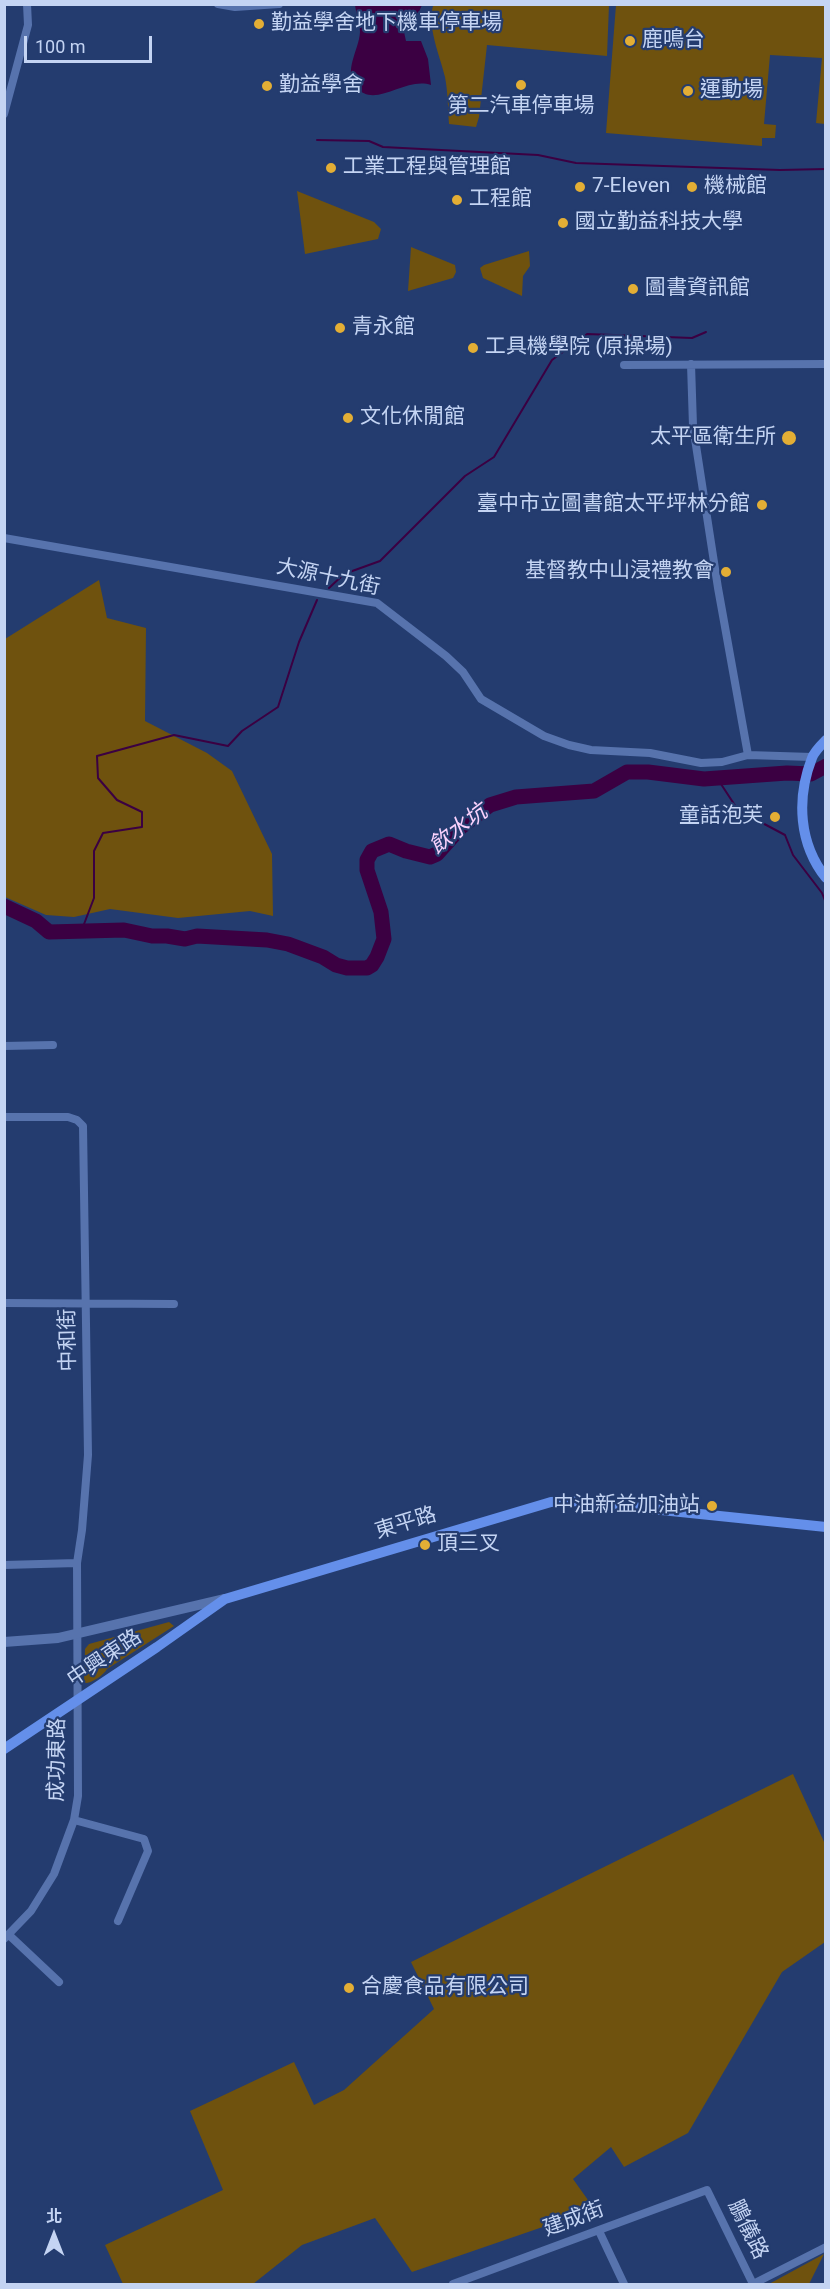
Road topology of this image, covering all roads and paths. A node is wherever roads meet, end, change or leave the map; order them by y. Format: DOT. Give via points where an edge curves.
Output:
graph roads {
  1 [pos="27,4"];
  2 [pos="218,4"];
  3 [pos="279,5"];
  4 [pos="288,78"];
  5 [pos="312,82"];
  6 [pos="4,114"];
  7 [pos="691,364"];
  8 [pos="825,364"];
  9 [pos="624,365"];
  10 [pos="4,538"];
  11 [pos="825,740"];
  12 [pos="748,755"];
  13 [pos="812,757"];
  14 [pos="825,878"];
  15 [pos="4,1046"];
  16 [pos="53,1046"];
  17 [pos="4,1117"];
  18 [pos="4,1303"];
  19 [pos="87,1303"];
  20 [pos="174,1304"];
  21 [pos="825,1527"];
  22 [pos="77,1563"];
  23 [pos="4,1565"];
  24 [pos="225,1599"];
  25 [pos="79,1633"];
  26 [pos="4,1642"];
  27 [pos="76,1701"];
  28 [pos="4,1749"];
  29 [pos="74,1820"];
  30 [pos="118,1921"];
  31 [pos="7,1937"];
  32 [pos="59,1982"];
  33 [pos="707,2190"];
  34 [pos="599,2231"];
  35 [pos="825,2247"];
  36 [pos="453,2284"];
  37 [pos="624,2284"];
  38 [pos="753,2284"];
  1 -- 6 [label="street" via="28,25"];
  2 -- 3 [label="street"];
  4 -- 5 [label="street"];
  7 -- 8 [label="street"];
  7 -- 9 [label="street"];
  7 -- 12 [label="street" via="693,426"];
  10 -- 12 [label="street, 大源十九街" via="377,603 446,656 463,672 481,699 544,736 591,750 650,753 700,763"];
  11 -- 13 [label="main road"];
  12 -- 13 [label="street, 大源十九街"];
  13 -- 14 [label="main road" via="801,801 804,836"];
  15 -- 16 [label="street"];
  17 -- 19 [label="street, 中和街" via="68,1117 83,1126"];
  18 -- 19 [label="street"];
  19 -- 20 [label="street"];
  19 -- 22 [label="street, 中和街" via="88,1476"];
  21 -- 24 [label="main road, 東平路" via="551,1502"];
  22 -- 23 [label="street"];
  22 -- 25 [label="street, 中和街"];
  24 -- 25 [label="street, 東平路"];
  24 -- 27 [label="main road, 中興東路"];
  25 -- 26 [label="street, 東平路"];
  25 -- 27 [label="street, 成功東路"];
  27 -- 28 [label="main road, 中興東路"];
  27 -- 29 [label="street, 成功東路" via="79,1772"];
  29 -- 30 [label="street" via="144,1839 148,1851"];
  29 -- 31 [label="street, 成功東路" via="54,1874 31,1911"];
  31 -- 32 [label="street"];
  33 -- 34 [label="street, 建成街"];
  33 -- 38 [label="street, 鵬儀路"];
  34 -- 36 [label="street, 建成街"];
  34 -- 37 [label="street"];
  35 -- 38 [label="street"];
}
